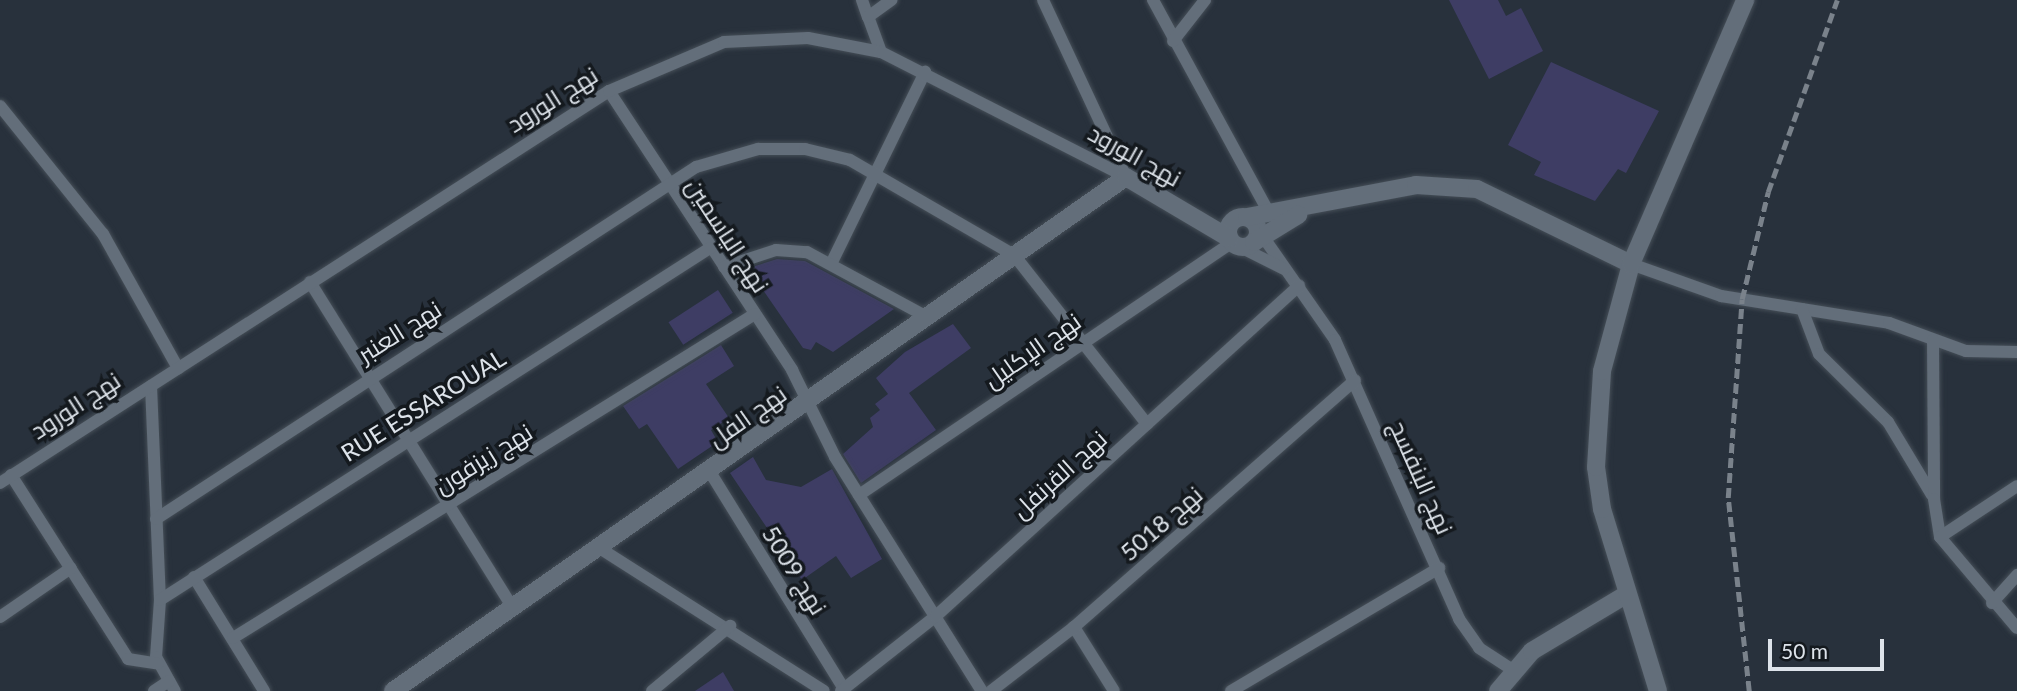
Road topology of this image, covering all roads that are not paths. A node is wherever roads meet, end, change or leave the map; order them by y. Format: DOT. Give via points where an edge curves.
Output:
graph roads {
  1 [pos="862,0"];
  2 [pos="891,0"];
  3 [pos="1043,0"];
  4 [pos="1153,0"];
  5 [pos="1205,0"];
  6 [pos="1745,0"];
  7 [pos="868,17"];
  8 [pos="1173,41"];
  9 [pos="881,52"];
  10 [pos="925,72"];
  11 [pos="609,91"];
  12 [pos="0,106"];
  13 [pos="875,171"];
  14 [pos="1126,177"];
  15 [pos="670,185"];
  16 [pos="1248,231"];
  17 [pos="710,248"];
  18 [pos="1014,255"];
  19 [pos="832,262"];
  20 [pos="1631,264"];
  21 [pos="724,267"];
  22 [pos="1288,270"];
  23 [pos="310,282"];
  24 [pos="1299,286"];
  25 [pos="1802,309"];
  26 [pos="755,314"];
  27 [pos="927,317"];
  28 [pos="1085,339"];
  29 [pos="1933,340"];
  30 [pos="2017,352"];
  31 [pos="178,368"];
  32 [pos="368,376"];
  33 [pos="1355,380"];
  34 [pos="151,386"];
  35 [pos="808,403"];
  36 [pos="1147,424"];
  37 [pos="408,440"];
  38 [pos="710,472"];
  39 [pos="6,479"];
  40 [pos="2017,486"];
  41 [pos="859,495"];
  42 [pos="1934,499"];
  43 [pos="449,504"];
  44 [pos="156,519"];
  45 [pos="1940,537"];
  46 [pos="601,549"];
  47 [pos="71,568"];
  48 [pos="1439,568"];
  49 [pos="2017,575"];
  50 [pos="194,577"];
  51 [pos="1624,596"];
  52 [pos="160,600"];
  53 [pos="1992,603"];
  54 [pos="513,608"];
  55 [pos="936,616"];
  56 [pos="0,617"];
  57 [pos="730,626"];
  58 [pos="1074,627"];
  59 [pos="2017,628"];
  60 [pos="233,638"];
  61 [pos="158,664"];
  62 [pos="1516,672"];
  63 [pos="414,685"];
  64 [pos="172,686"];
  65 [pos="843,690"];
  66 [pos="153,691"];
  67 [pos="264,691"];
  68 [pos="393,691"];
  69 [pos="653,691"];
  70 [pos="824,691"];
  71 [pos="982,691"];
  72 [pos="991,691"];
  73 [pos="1114,691"];
  74 [pos="1231,691"];
  75 [pos="1498,691"];
  76 [pos="1658,691"];
  1 -- 7 [label="street"];
  2 -- 7 [label="street"];
  3 -- 14 [label="street"];
  4 -- 8 [label="street, نهج البنفسج"];
  5 -- 8 [label="street"];
  6 -- 20 [label="street"];
  7 -- 9 [label="street"];
  8 -- 16 [label="street, نهج البنفسج"];
  9 -- 10 [label="street, نهج الورود"];
  9 -- 11 [label="street, نهج الورود" via="835,41 748,38 698,49"];
  10 -- 13 [label="street"];
  10 -- 14 [label="street, نهج الورود"];
  11 -- 15 [label="street, نهج الياسمين"];
  11 -- 23 [label="street, نهج الورود"];
  12 -- 31 [label="street" via="103,234"];
  13 -- 15 [label="street, نهج العنبر" via="828,153 758,149 717,157"];
  13 -- 18 [label="street, نهج العنبر"];
  13 -- 19 [label="street"];
  14 -- 16 [label="street, نهج الورود" via="1178,206"];
  14 -- 18 [label="street, نهج الفل"];
  15 -- 17 [label="street, نهج الياسمين"];
  15 -- 32 [label="street, نهج العنبر"];
  16 -- 20 [label="street" via="1311,208 1416,186 1478,189"];
  16 -- 22 [label="street"];
  16 -- 22 [label="street, نهج البنفسج"];
  16 -- 28 [label="street, نهج الإكليل"];
  17 -- 21 [label="street, نهج الياسمين"];
  17 -- 37 [label="street, RUE ESSAROUAL"];
  18 -- 27 [label="street, نهج الفل"];
  18 -- 28 [label="street, نهج العنبر"];
  19 -- 21 [label="street" via="789,249"];
  19 -- 27 [label="street"];
  20 -- 25 [label="street" via="1721,296"];
  20 -- 51 [label="street" via="1602,371 1596,467"];
  21 -- 26 [label="street, نهج الياسمين"];
  22 -- 24 [label="street, نهج البنفسج"];
  23 -- 31 [label="street, نهج الورود"];
  23 -- 32 [label="street"];
  24 -- 33 [label="street, نهج البنفسج"];
  24 -- 36 [label="street, نهج القرنفل"];
  25 -- 29 [label="street" via="1889,323"];
  25 -- 42 [label="street" via="1819,354 1888,422"];
  26 -- 35 [label="street, نهج الياسمين"];
  26 -- 43 [label="street, نهج زيزفون"];
  27 -- 35 [label="street, نهج الفل"];
  28 -- 36 [label="street, نهج العنبر"];
  28 -- 41 [label="street, نهج الإكليل"];
  29 -- 30 [label="street" via="1966,351"];
  29 -- 42 [label="street"];
  31 -- 34 [label="street, نهج الورود"];
  32 -- 37 [label="street"];
  32 -- 44 [label="street, نهج العنبر"];
  33 -- 48 [label="street, نهج البنفسج"];
  33 -- 58 [label="street, نهج 5018"];
  34 -- 39 [label="street, نهج الورود"];
  34 -- 44 [label="street"];
  35 -- 38 [label="street, نهج الفل"];
  35 -- 41 [label="street, نهج الياسمين"];
  36 -- 55 [label="street, نهج القرنفل"];
  37 -- 43 [label="street"];
  37 -- 50 [label="street, RUE ESSAROUAL"];
  38 -- 46 [label="street, نهج الفل"];
  38 -- 65 [label="street, نهج 5009"];
  39 -- 47 [label="street"];
  40 -- 45 [label="street"];
  41 -- 55 [label="street, نهج الياسمين"];
  42 -- 45 [label="street"];
  43 -- 54 [label="street"];
  43 -- 60 [label="street, نهج زيزفون"];
  44 -- 52 [label="street"];
  45 -- 53 [label="street"];
  46 -- 54 [label="street, نهج الفل"];
  46 -- 57 [label="street"];
  47 -- 56 [label="street"];
  47 -- 61 [label="street" via="128,659"];
  48 -- 62 [label="street, نهج البنفسج" via="1479,648"];
  48 -- 74 [label="street"];
  49 -- 53 [label="street"];
  50 -- 52 [label="street, RUE ESSAROUAL"];
  50 -- 60 [label="street"];
  51 -- 62 [label="street" via="1532,651"];
  51 -- 76 [label="street"];
  52 -- 61 [label="street"];
  53 -- 59 [label="street"];
  54 -- 63 [label="street, نهج الفل"];
  55 -- 65 [label="street, نهج القرنفل"];
  55 -- 71 [label="street, نهج الياسمين"];
  57 -- 69 [label="street"];
  57 -- 70 [label="street"];
  58 -- 72 [label="street, نهج 5018"];
  58 -- 73 [label="street"];
  60 -- 67 [label="street"];
  61 -- 64 [label="street"];
  62 -- 75 [label="street"];
  63 -- 68 [label="street, نهج الفل"];
  64 -- 66 [label="street"];
}
